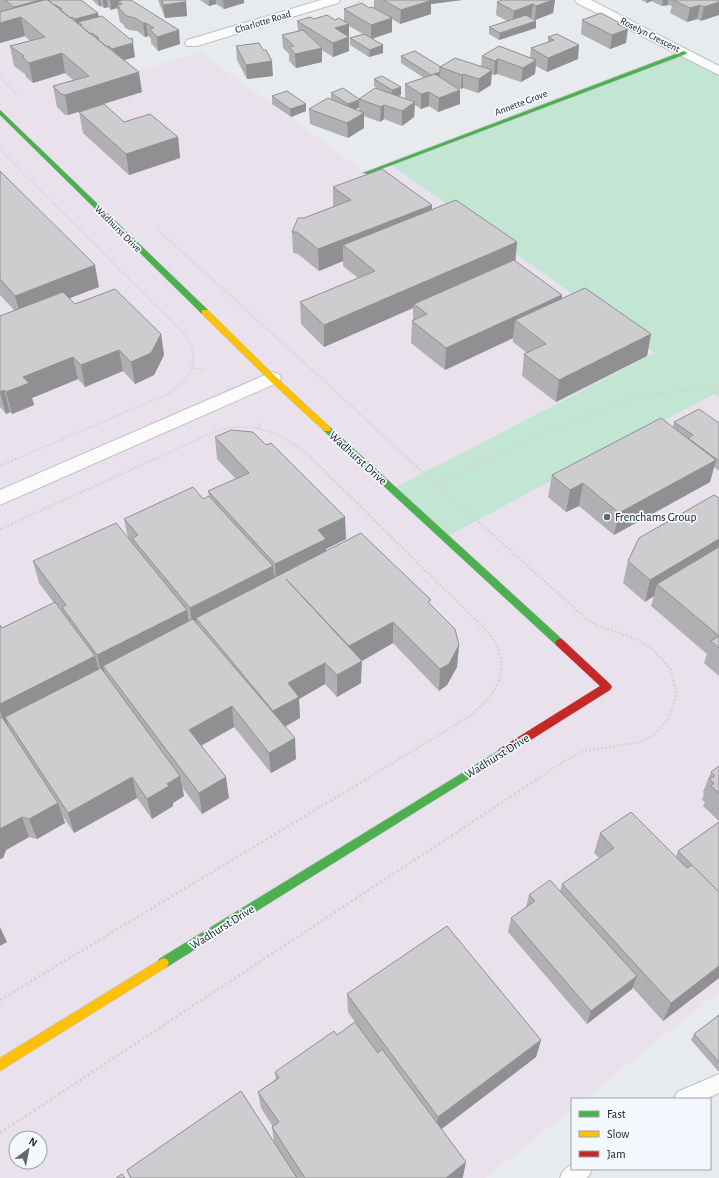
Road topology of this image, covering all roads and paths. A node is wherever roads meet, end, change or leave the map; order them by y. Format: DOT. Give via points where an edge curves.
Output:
graph roads {
  1 [pos="334,0"];
  2 [pos="581,0"];
  3 [pos="192,43"];
  4 [pos="684,53"];
  5 [pos="719,71"];
  6 [pos="0,78"];
  7 [pos="23,101"];
  8 [pos="0,112"];
  9 [pos="0,150"];
  10 [pos="366,173"];
  11 [pos="155,228"];
  12 [pos="193,368"];
  13 [pos="205,369"];
  14 [pos="272,378"];
  15 [pos="719,386"];
  16 [pos="261,422"];
  17 [pos="258,428"];
  18 [pos="0,466"];
  19 [pos="435,485"];
  20 [pos="0,498"];
  21 [pos="0,529"];
  22 [pos="0,1000"];
  23 [pos="0,1065"];
  24 [pos="719,1084"];
  25 [pos="686,1098"];
  26 [pos="0,1133"];
  27 [pos="581,1170"];
  28 [pos="570,1178"];
  1 -- 3 [label="street, Charlotte Road"];
  2 -- 4 [label="street, Roselyn Crescent"];
  4 -- 5 [label="street, Roselyn Crescent"];
  4 -- 10 [label="street, Annette Grove"];
  6 -- 7 [label="path"];
  8 -- 14 [label="street, Wadhurst Drive"];
  9 -- 12 [label="path" via="187,337 194,354"];
  11 -- 19 [label="path"];
  12 -- 13 [label="path"];
  12 -- 18 [label="path" via="181,385 158,399"];
  14 -- 20 [label="street"];
  14 -- 23 [label="street, Wadhurst Drive" via="607,687"];
  15 -- 19 [label="path" via="647,395 624,401 523,442"];
  16 -- 17 [label="path"];
  17 -- 21 [label="path" via="234,428 218,432"];
  17 -- 22 [label="path" via="288,438 300,447 488,632 500,654 499,682 488,700 470,716"];
  19 -- 26 [label="path" via="587,619 639,640 661,657 670,668 677,693 669,718 653,736 640,742 584,751 563,762"];
  24 -- 25 [label="lane"];
  27 -- 28 [label="lane"];
}
